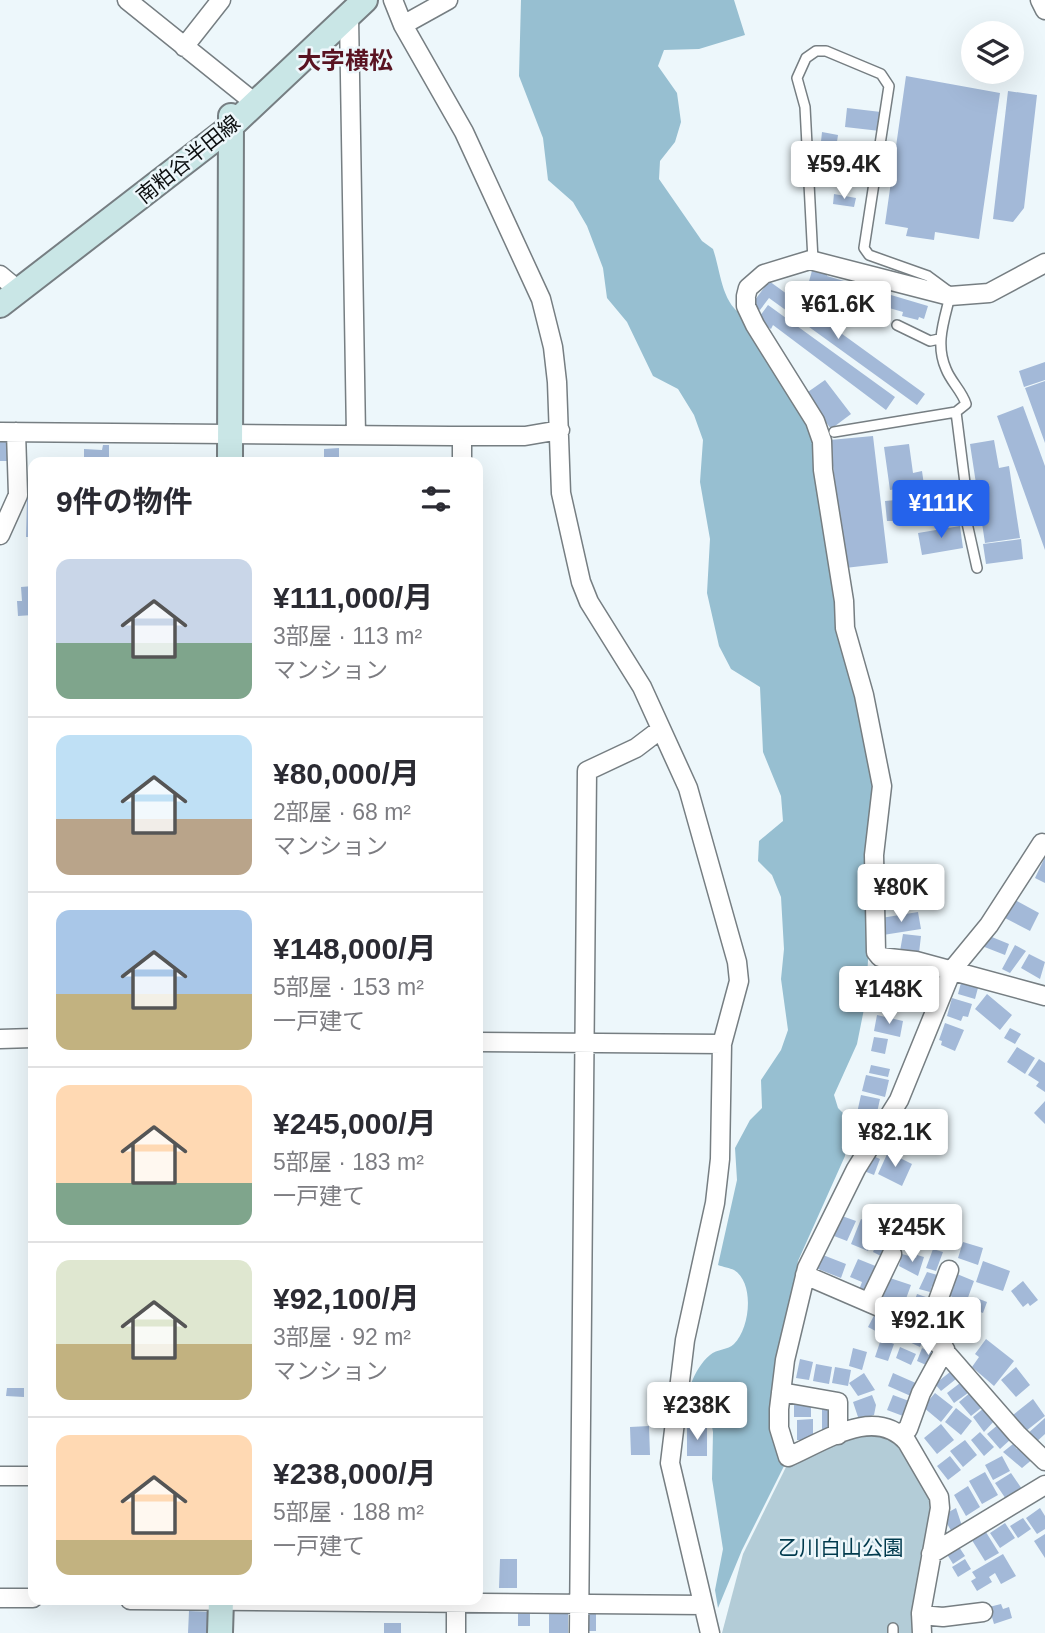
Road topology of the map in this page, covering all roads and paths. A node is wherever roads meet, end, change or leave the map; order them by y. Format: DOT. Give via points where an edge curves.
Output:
graph roads {
  1 [pos="127,0"];
  2 [pos="220,0"];
  3 [pos="393,0"];
  4 [pos="448,0"];
  5 [pos="1040,0"];
  6 [pos="356,5"];
  7 [pos="1045,10"];
  8 [pos="403,25"];
  9 [pos="184,47"];
  10 [pos="250,99"];
  11 [pos="230,121"];
  12 [pos="813,260"];
  13 [pos="1045,263"];
  14 [pos="3,290"];
  15 [pos="953,296"];
  16 [pos="897,325"];
  17 [pos="939,339"];
  18 [pos="956,412"];
  19 [pos="560,430"];
  20 [pos="8,432"];
  21 [pos="834,432"];
  22 [pos="230,434"];
  23 [pos="356,435"];
  24 [pos="462,436"];
  25 [pos="230,457"];
  26 [pos="462,457"];
  27 [pos="0,536"];
  28 [pos="977,568"];
  29 [pos="661,729"];
  30 [pos="1044,842"];
  31 [pos="952,970"];
  32 [pos="1045,996"];
  33 [pos="28,1038"];
  34 [pos="0,1039"];
  35 [pos="583,1041"];
  36 [pos="483,1042"];
  37 [pos="722,1044"];
  38 [pos="892,1254"];
  39 [pos="949,1270"];
  40 [pos="805,1275"];
  41 [pos="869,1302"];
  42 [pos="927,1331"];
  43 [pos="945,1349"];
  44 [pos="781,1392"];
  45 [pos="900,1434"];
  46 [pos="838,1435"];
  47 [pos="1045,1461"];
  48 [pos="0,1476"];
  49 [pos="28,1476"];
  50 [pos="1045,1485"];
  51 [pos="931,1554"];
  52 [pos="0,1598"];
  53 [pos="28,1598"];
  54 [pos="483,1601"];
  55 [pos="581,1602"];
  56 [pos="221,1605"];
  57 [pos="456,1605"];
  58 [pos="703,1605"];
  59 [pos="983,1612"];
  60 [pos="922,1624"];
  61 [pos="220,1633"];
  62 [pos="456,1633"];
  63 [pos="579,1633"];
  64 [pos="710,1633"];
  1 -- 9 [label="street"];
  2 -- 9 [label="street"];
  3 -- 8 [label="street"];
  4 -- 8 [label="street"];
  5 -- 7 [label="street"];
  6 -- 10 [label="main road, 南粕谷半田線"];
  6 -- 11 [label="main road, 南粕谷半田線"];
  6 -- 23 [label="street"];
  8 -- 19 [label="street" via="464,132 532,274 553,347"];
  9 -- 10 [label="street"];
  10 -- 11 [label="main road, 南粕谷半田線"];
  11 -- 14 [label="main road, 南粕谷半田線"];
  11 -- 22 [label="main road"];
  12 -- 15 [label="street"];
  12 -- 15 [label="lane" via="805,107 797,78 806,58 826,51 881,74 889,86 864,248 869,255 928,276"];
  12 -- 31 [label="street" via="764,274 748,288 746,306 815,421 822,441 845,628 882,786 874,855 876,952 880,957"];
  13 -- 15 [label="street" via="989,293"];
  15 -- 17 [label="lane"];
  16 -- 17 [label="lane" via="924,339"];
  17 -- 18 [label="lane" via="946,371 966,404"];
  18 -- 21 [label="lane"];
  18 -- 28 [label="lane" via="965,514"];
  19 -- 24 [label="street" via="525,436"];
  19 -- 29 [label="street" via="561,494 580,582 632,667"];
  20 -- 22 [label="street"];
  20 -- 27 [label="street" via="19,495"];
  22 -- 23 [label="street"];
  22 -- 25 [label="main road"];
  23 -- 24 [label="street"];
  24 -- 26 [label="street"];
  29 -- 35 [label="street" via="636,748 587,771"];
  29 -- 37 [label="street" via="688,788 737,962 739,981"];
  30 -- 31 [label="street" via="989,925"];
  31 -- 32 [label="street"];
  31 -- 40 [label="street" via="899,1100 856,1169"];
  33 -- 34 [label="street"];
  35 -- 36 [label="street"];
  35 -- 37 [label="street"];
  35 -- 55 [label="street"];
  37 -- 58 [label="street" via="715,1203 685,1340 670,1463"];
  38 -- 41 [label="street"];
  39 -- 42 [label="street"];
  40 -- 41 [label="street"];
  40 -- 44 [label="street"];
  41 -- 42 [label="street"];
  42 -- 43 [label="street"];
  43 -- 45 [label="street" via="908,1429"];
  43 -- 47 [label="street"];
  44 -- 46 [label="street" via="838,1402"];
  44 -- 46 [label="street" via="779,1429 788,1457"];
  45 -- 46 [label="street" via="869,1424"];
  45 -- 51 [label="street" via="939,1497"];
  48 -- 49 [label="street"];
  50 -- 51 [label="street"];
  51 -- 60 [label="street"];
  52 -- 53 [label="street"];
  54 -- 55 [label="street"];
  55 -- 58 [label="street"];
  55 -- 63 [label="street"];
  56 -- 61 [label="main road"];
  57 -- 62 [label="street"];
  58 -- 64 [label="street"];
  59 -- 60 [label="street"];
}
